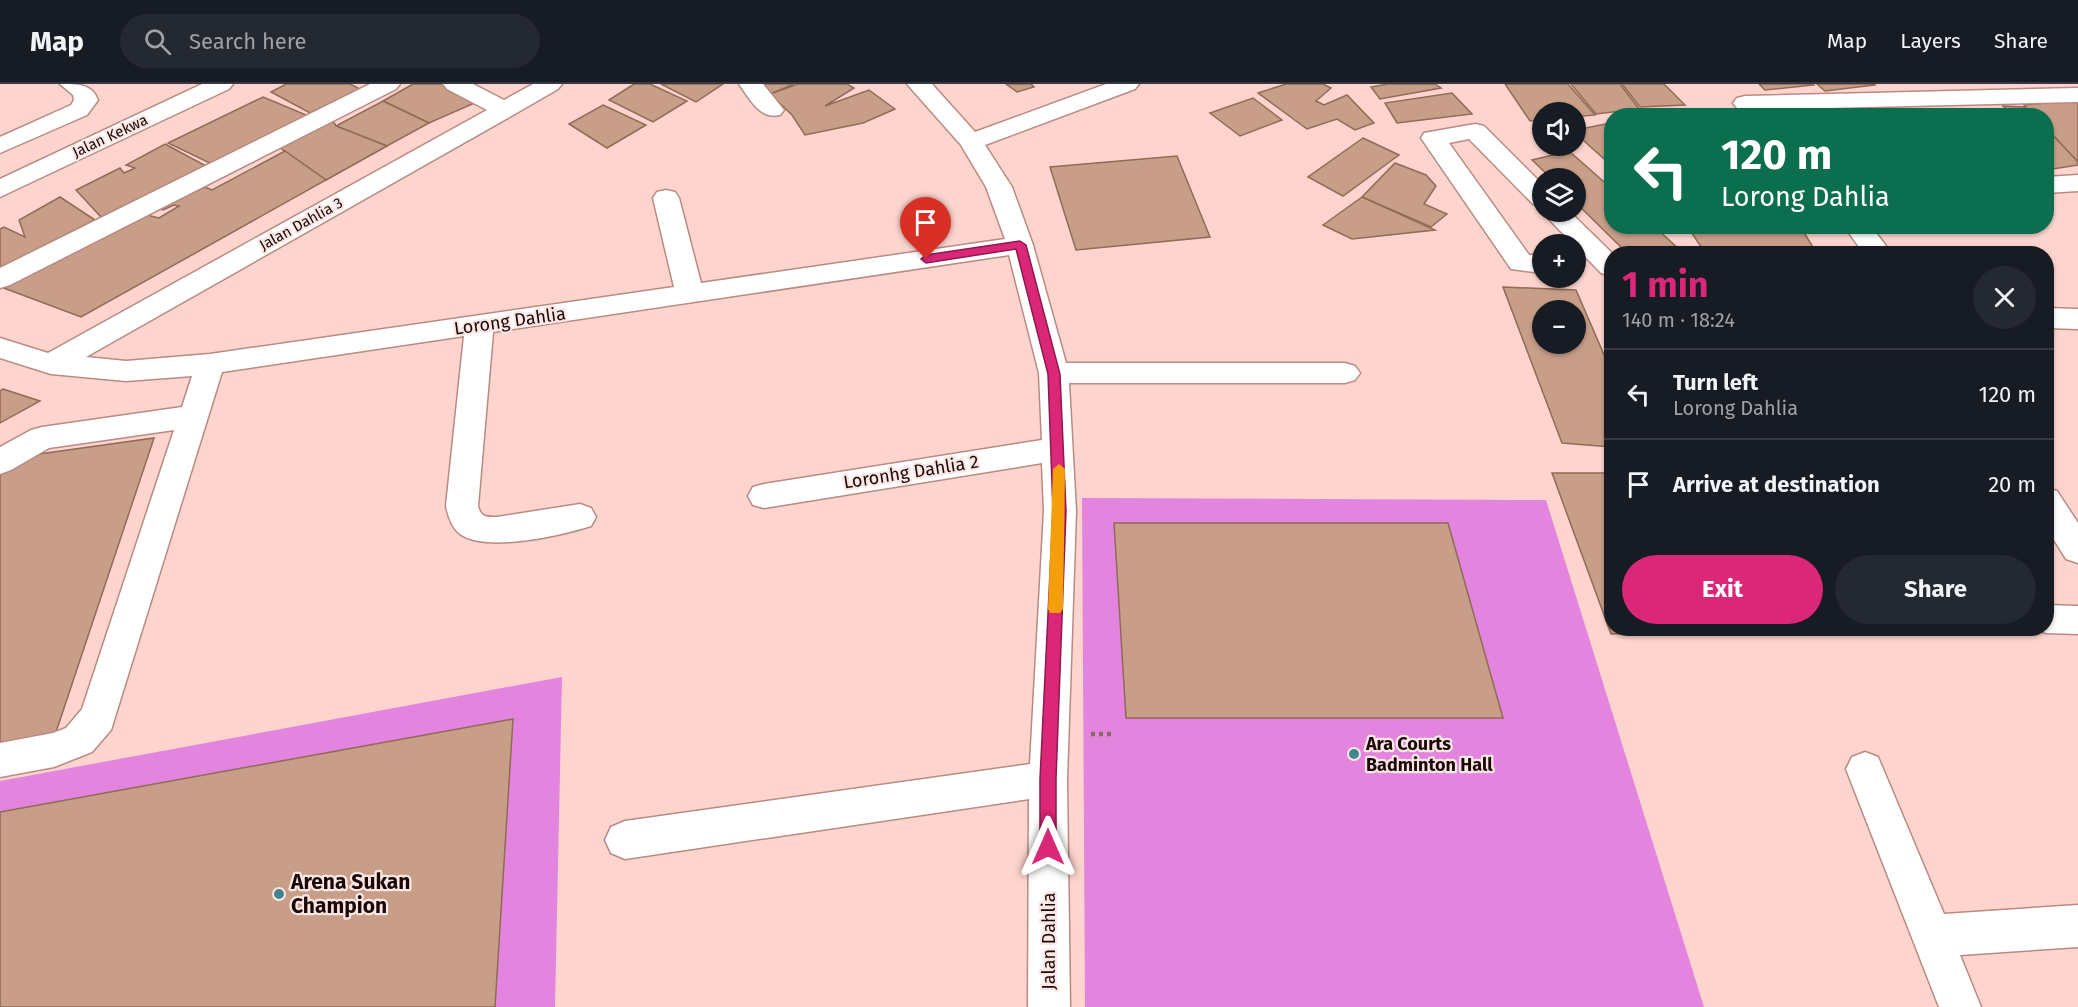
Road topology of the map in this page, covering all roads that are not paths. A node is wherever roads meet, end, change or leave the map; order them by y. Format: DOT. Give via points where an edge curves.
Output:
graph roads {
  1 [pos="72,84"];
  2 [pos="221,84"];
  3 [pos="388,84"];
  4 [pos="455,84"];
  5 [pos="550,84"];
  6 [pos="751,84"];
  7 [pos="918,84"];
  8 [pos="1127,84"];
  9 [pos="2078,94"];
  10 [pos="1744,103"];
  11 [pos="505,110"];
  12 [pos="772,110"];
  13 [pos="9,142"];
  14 [pos="972,142"];
  15 [pos="54,163"];
  16 [pos="4,181"];
  17 [pos="2078,183"];
  18 [pos="2054,184"];
  19 [pos="1532,188"];
  20 [pos="666,198"];
  21 [pos="1565,222"];
  22 [pos="1863,234"];
  23 [pos="1020,245"];
  24 [pos="1873,246"];
  25 [pos="1604,260"];
  26 [pos="1532,264"];
  27 [pos="1586,266"];
  28 [pos="1604,267"];
  29 [pos="0,279"];
  30 [pos="690,295"];
  31 [pos="2054,318"];
  32 [pos="2078,319"];
  33 [pos="479,326"];
  34 [pos="0,348"];
  35 [pos="51,364"];
  36 [pos="210,364"];
  37 [pos="1345,373"];
  38 [pos="1054,374"];
  39 [pos="193,416"];
  40 [pos="1059,449"];
  41 [pos="0,462"];
  42 [pos="764,496"];
  43 [pos="2054,510"];
  44 [pos="580,517"];
  45 [pos="2073,535"];
  46 [pos="2054,619"];
  47 [pos="2078,620"];
  48 [pos="0,760"];
  49 [pos="1865,769"];
  50 [pos="1048,779"];
  51 [pos="625,840"];
  52 [pos="2078,926"];
  53 [pos="1930,936"];
  54 [pos="1049,1007"];
  55 [pos="1960,1007"];
  1 -- 13 [label="street" via="84,92 86,100 79,110"];
  2 -- 15 [label="street, Jalan Kekwa"];
  3 -- 29 [label="street"];
  4 -- 11 [label="street"];
  5 -- 11 [label="street, Jalan Dahlia 3"];
  6 -- 12 [label="street"];
  7 -- 14 [label="street, Jalan Dahlia"];
  8 -- 14 [label="street"];
  9 -- 10 [label="street"];
  11 -- 35 [label="street, Jalan Dahlia 3"];
  13 -- 15 [label="street"];
  14 -- 23 [label="street, Jalan Dahlia" via="999,187"];
  15 -- 16 [label="street, Jalan Kekwa"];
  17 -- 18 [label="street"];
  19 -- 26 [label="street" via="1474,131 1433,138 1521,263"];
  20 -- 30 [label="street"];
  21 -- 25 [label="street"];
  22 -- 24 [label="street"];
  23 -- 30 [label="street, Lorong Dahlia"];
  23 -- 38 [label="street, Jalan Dahlia"];
  27 -- 28 [label="street"];
  30 -- 33 [label="street, Lorong Dahlia"];
  31 -- 32 [label="street"];
  33 -- 36 [label="street, Lorong Dahlia"];
  33 -- 44 [label="street" via="464,516 478,529 493,530"];
  34 -- 35 [label="street, Lorong Dahlia"];
  35 -- 36 [label="street, Lorong Dahlia" via="126,371"];
  36 -- 39 [label="street"];
  37 -- 38 [label="street"];
  38 -- 40 [label="street, Jalan Dahlia"];
  39 -- 41 [label="street" via="42,438"];
  39 -- 48 [label="street" via="98,718 79,740 54,750"];
  40 -- 42 [label="street, Loronhg Dahlia 2"];
  40 -- 50 [label="street, Jalan Dahlia" via="1060,511"];
  43 -- 45 [label="street"];
  46 -- 47 [label="street"];
  49 -- 53 [label="street"];
  50 -- 51 [label="street"];
  50 -- 54 [label="street, Jalan Dahlia"];
  52 -- 53 [label="street"];
  53 -- 55 [label="street"];
}
